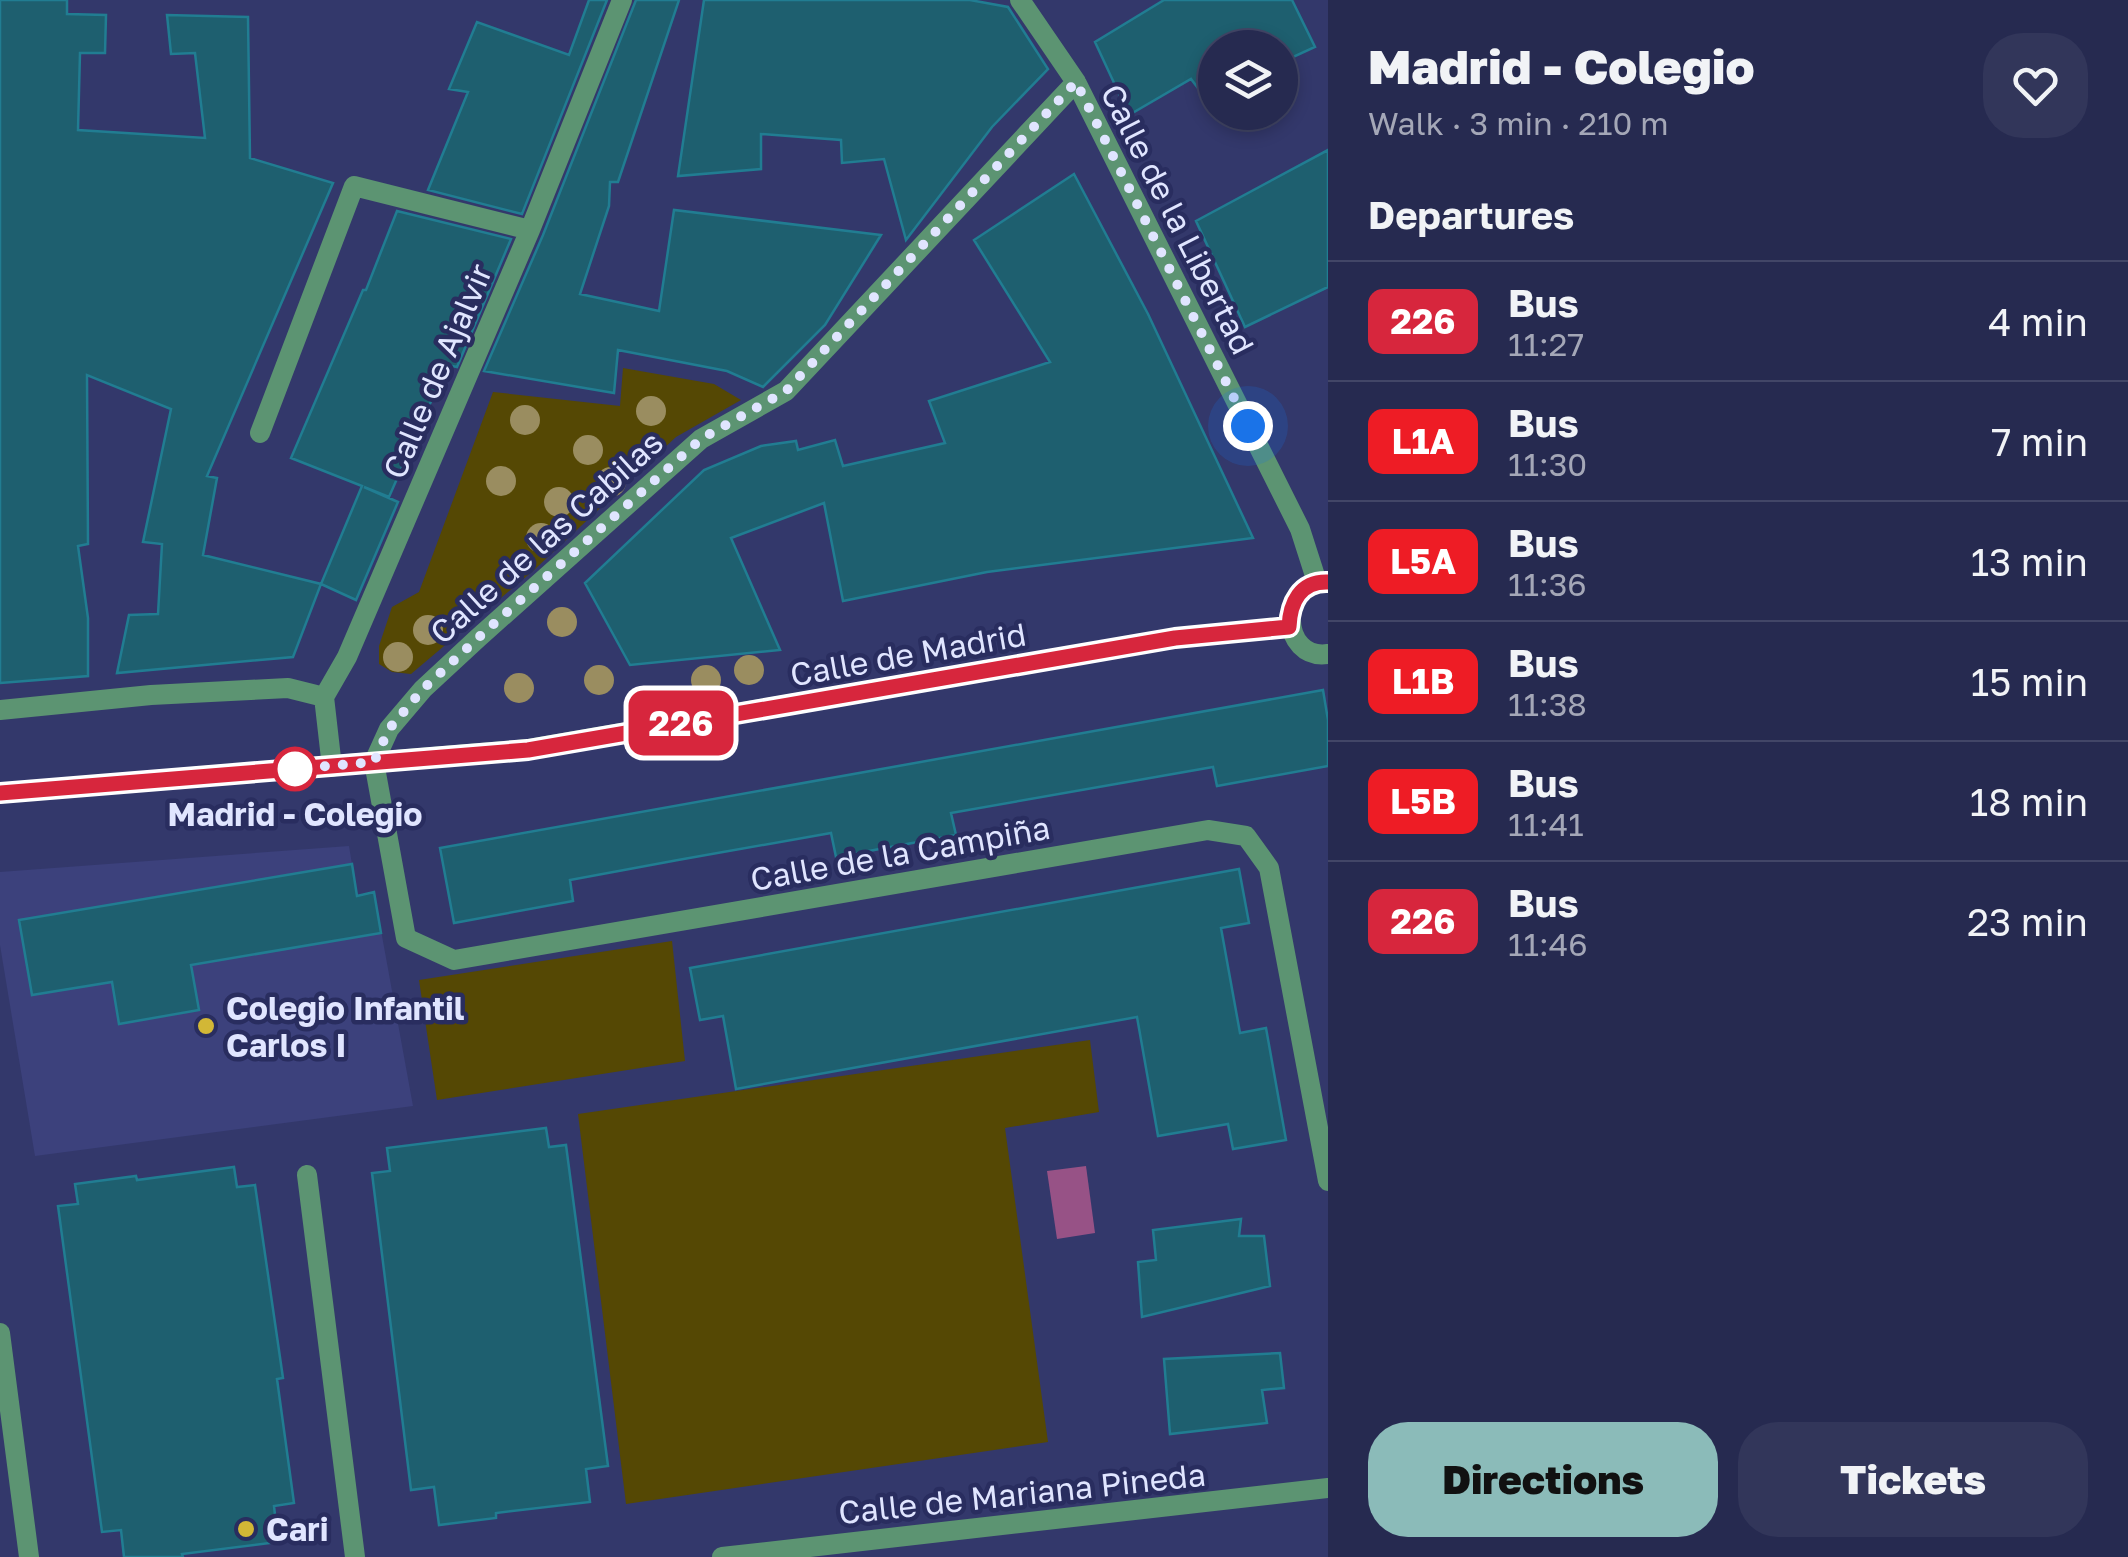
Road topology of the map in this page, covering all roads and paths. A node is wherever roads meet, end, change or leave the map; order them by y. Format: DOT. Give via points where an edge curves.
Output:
graph roads {
  1 [pos="622,0"];
  2 [pos="1020,0"];
  3 [pos="1076,82"];
  4 [pos="530,230"];
  5 [pos="260,433"];
  6 [pos="1323,582"];
  7 [pos="1289,627"];
  8 [pos="1328,654"];
  9 [pos="324,697"];
  10 [pos="0,710"];
  11 [pos="374,762"];
  12 [pos="332,767"];
  13 [pos="0,793"];
  14 [pos="1327,1171"];
  15 [pos="307,1175"];
  16 [pos="0,1333"];
  17 [pos="1328,1488"];
  18 [pos="29,1557"];
  19 [pos="356,1557"];
  20 [pos="722,1557"];
  1 -- 4 [label="street, Calle de Ajalvir"];
  2 -- 3 [label="street, Calle de la Libertad"];
  3 -- 6 [label="street, Calle de la Libertad"];
  3 -- 11 [label="street, Calle de las Cabilas" via="786,391 701,439 478,638 389,729"];
  4 -- 5 [label="street" via="354,186"];
  4 -- 9 [label="street, Calle de Ajalvir"];
  6 -- 7 [label="street" via="1300,591"];
  7 -- 8 [label="street" via="1301,646"];
  7 -- 11 [label="street, Calle de Madrid" via="1175,638 528,750"];
  9 -- 10 [label="street" via="288,688"];
  9 -- 12 [label="street"];
  11 -- 12 [label="street, Calle de Madrid"];
  11 -- 14 [label="street, Calle de la Campiña" via="406,938 454,960 1208,830 1246,836 1269,868"];
  12 -- 13 [label="street, Calle de Madrid"];
  15 -- 19 [label="street"];
  16 -- 18 [label="street"];
  17 -- 20 [label="street, Calle de Mariana Pineda"];
}
